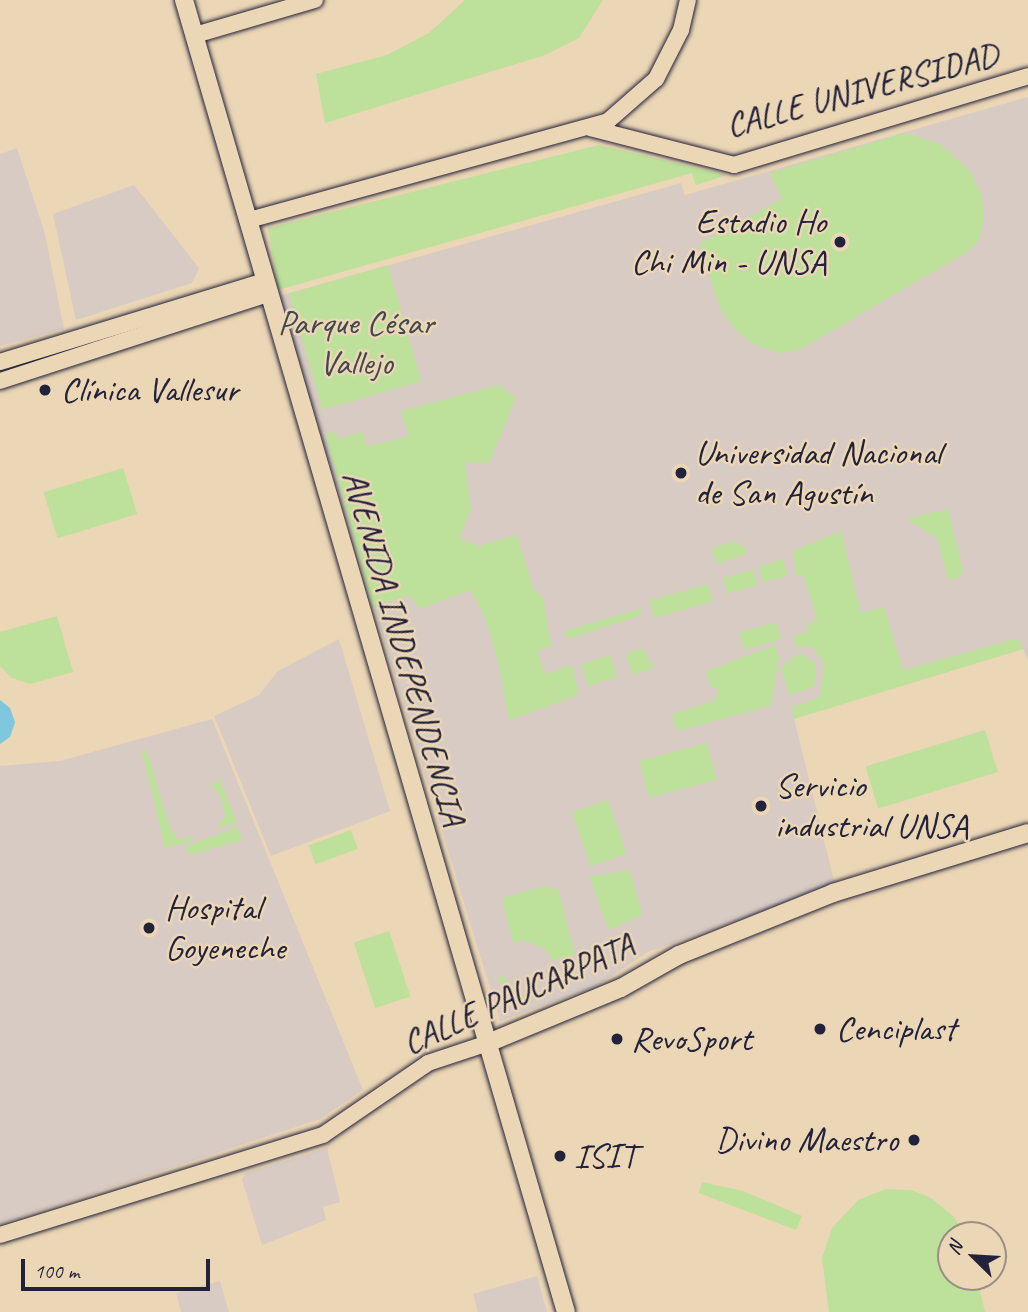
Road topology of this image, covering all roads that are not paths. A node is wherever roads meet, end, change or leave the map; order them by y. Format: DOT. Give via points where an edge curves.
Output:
graph roads {
  1 [pos="184,0"];
  2 [pos="315,0"];
  3 [pos="688,0"];
  4 [pos="195,35"];
  5 [pos="1028,76"];
  6 [pos="590,128"];
  7 [pos="248,220"];
  8 [pos="267,287"];
  9 [pos="179,315"];
  10 [pos="0,362"];
  11 [pos="0,380"];
  12 [pos="1028,833"];
  13 [pos="488,1043"];
  14 [pos="0,1235"];
  15 [pos="566,1312"];
  1 -- 4 [label="main road, AVENIDA INDEPENDENCIA"];
  2 -- 4 [label="street"];
  3 -- 6 [label="street" via="681,30 656,79 624,112"];
  4 -- 7 [label="main road, AVENIDA INDEPENDENCIA"];
  5 -- 6 [label="street, CALLE UNIVERSIDAD" via="734,165"];
  6 -- 7 [label="street"];
  7 -- 8 [label="main road, AVENIDA INDEPENDENCIA"];
  8 -- 9 [label="street"];
  8 -- 13 [label="main road, AVENIDA INDEPENDENCIA"];
  9 -- 10 [label="street"];
  9 -- 11 [label="street"];
  12 -- 13 [label="main road, CALLE PAUCARPATA" via="833,893 680,955 621,988"];
  13 -- 14 [label="street, CALLE PAUCARPATA" via="428,1063 323,1135"];
  13 -- 15 [label="main road, AVENIDA INDEPENDENCIA"];
}
